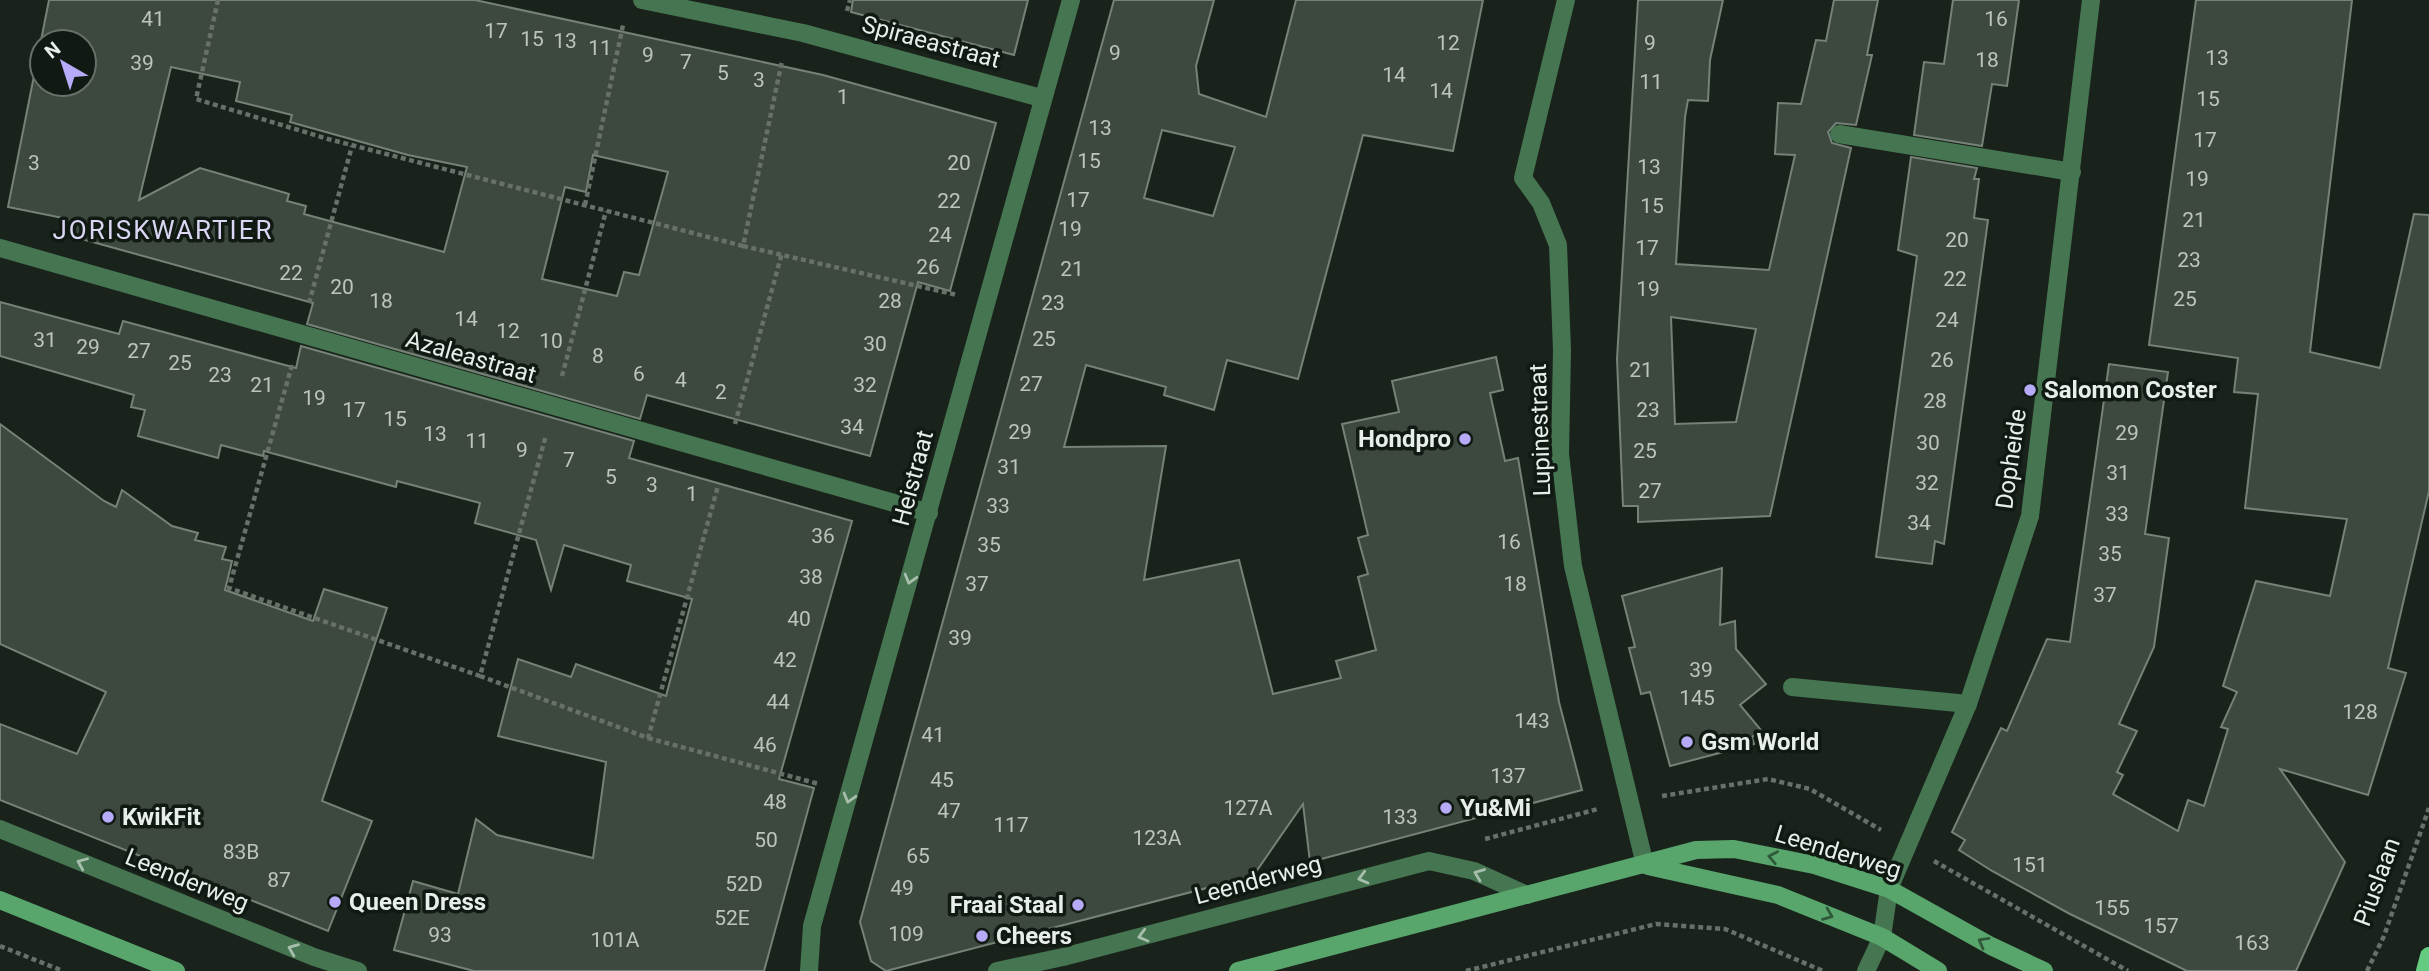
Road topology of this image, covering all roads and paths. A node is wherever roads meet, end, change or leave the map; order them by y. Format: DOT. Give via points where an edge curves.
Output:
graph roads {
  1 [pos="218,0"];
  2 [pos="642,0"];
  3 [pos="1071,0"];
  4 [pos="1566,0"];
  5 [pos="2091,0"];
  6 [pos="625,14"];
  7 [pos="788,30"];
  8 [pos="1041,98"];
  9 [pos="1839,134"];
  10 [pos="352,146"];
  11 [pos="2072,172"];
  12 [pos="585,205"];
  13 [pos="606,211"];
  14 [pos="743,246"];
  15 [pos="0,248"];
  16 [pos="782,253"];
  17 [pos="986,302"];
  18 [pos="301,334"];
  19 [pos="554,406"];
  20 [pos="727,456"];
  21 [pos="929,513"];
  22 [pos="480,676"];
  23 [pos="1792,687"];
  24 [pos="1968,704"];
  25 [pos="648,738"];
  26 [pos="850,793"];
  27 [pos="2429,808"];
  28 [pos="0,829"];
  29 [pos="1645,865"];
  30 [pos="1889,889"];
  31 [pos="1527,895"];
  32 [pos="0,900"];
  33 [pos="1882,937"];
  34 [pos="0,946"];
  35 [pos="2429,956"];
  36 [pos="63,971"];
  37 [pos="176,971"];
  38 [pos="358,971"];
  39 [pos="809,971"];
  40 [pos="997,971"];
  41 [pos="1238,971"];
  42 [pos="1466,971"];
  43 [pos="1823,971"];
  44 [pos="1866,971"];
  45 [pos="1938,971"];
  46 [pos="2044,971"];
  47 [pos="2367,971"];
  48 [pos="2425,971"];
  1 -- 10 [label="path" via="196,99"];
  2 -- 7 [label="street, Spiraeastraat"];
  3 -- 8 [label="street, Heistraat"];
  4 -- 29 [label="street, Lupinestraat" via="1523,178 1541,203 1558,245 1560,454 1573,566"];
  5 -- 11 [label="street, Dopheide"];
  6 -- 12 [label="path"];
  7 -- 8 [label="street, Spiraeastraat"];
  7 -- 14 [label="path"];
  8 -- 17 [label="street, Heistraat"];
  9 -- 11 [label="street"];
  10 -- 12 [label="path"];
  10 -- 18 [label="path"];
  11 -- 24 [label="street, Dopheide" via="2030,516"];
  12 -- 13 [label="path"];
  13 -- 14 [label="path"];
  13 -- 19 [label="path"];
  14 -- 16 [label="path"];
  15 -- 18 [label="street, Azaleastraat"];
  16 -- 17 [label="path"];
  16 -- 20 [label="path"];
  17 -- 21 [label="street, Heistraat"];
  18 -- 19 [label="street, Azaleastraat"];
  18 -- 22 [label="path" via="229,588"];
  19 -- 20 [label="street, Azaleastraat"];
  19 -- 22 [label="path"];
  20 -- 21 [label="street, Azaleastraat"];
  20 -- 25 [label="path"];
  21 -- 26 [label="street, Heistraat, one-way"];
  22 -- 25 [label="path"];
  23 -- 24 [label="street"];
  24 -- 30 [label="street, Dopheide"];
  25 -- 26 [label="path"];
  26 -- 39 [label="street, Heistraat, one-way" via="812,926"];
  27 -- 47 [label="path, Piuslaan"];
  38 -- 28 [label="street, Leenderweg, one-way"];
  30 -- 29 [label="main road, Leenderweg, one-way" via="1814,865 1734,849 1696,850"];
  29 -- 31 [label="main road, Leenderweg"];
  29 -- 33 [label="main road, Leenderweg, one-way" via="1777,895"];
  30 -- 33 [label="street, Dopheide"];
  46 -- 30 [label="main road, Leenderweg, one-way"];
  31 -- 40 [label="street, Leenderweg, one-way" via="1474,871 1429,861"];
  31 -- 41 [label="main road, Leenderweg"];
  32 -- 37 [label="main road"];
  33 -- 44 [label="street, Dopheide"];
  33 -- 45 [label="main road, Leenderweg"];
  34 -- 36 [label="path"];
  35 -- 48 [label="main road"];
  42 -- 43 [label="path" via="1656,925 1725,929"];
}
